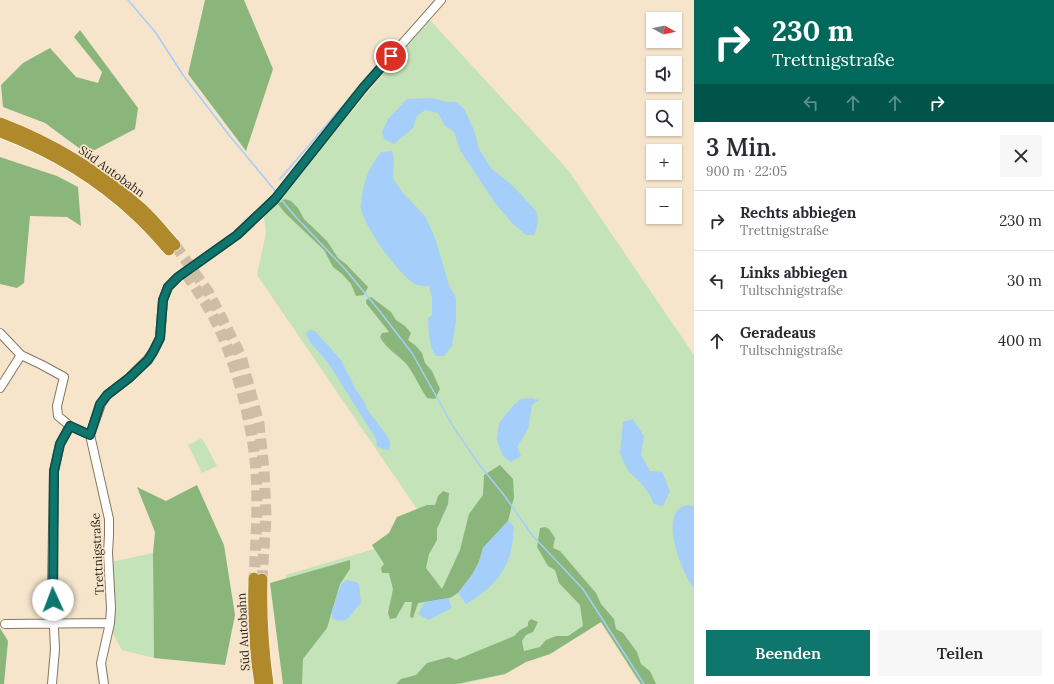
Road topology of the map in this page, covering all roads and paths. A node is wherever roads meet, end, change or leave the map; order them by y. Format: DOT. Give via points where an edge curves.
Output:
graph roads {
  1 [pos="441,0"];
  2 [pos="0,123"];
  3 [pos="0,132"];
  4 [pos="0,333"];
  5 [pos="21,355"];
  6 [pos="0,388"];
  7 [pos="70,426"];
  8 [pos="90,435"];
  9 [pos="110,623"];
  10 [pos="5,624"];
  11 [pos="55,624"];
  12 [pos="52,684"];
  13 [pos="104,684"];
  14 [pos="260,684"];
  15 [pos="268,684"];
  1 -- 8 [label="street" via="363,88 275,199 237,235 168,287 163,300 160,338 153,352 148,360 100,404"];
  2 -- 3 [label="highway, Süd Autobahn" via="51,145 95,171 143,210 172,248 107,190 88,177 48,153"];
  4 -- 5 [label="street"];
  5 -- 6 [label="street"];
  5 -- 7 [label="street" via="64,377 57,406 58,416"];
  7 -- 8 [label="street"];
  7 -- 11 [label="street" via="60,444 54,471 52,588"];
  8 -- 9 [label="street, Trettnigstraße" via="108,519"];
  9 -- 11 [label="street"];
  9 -- 13 [label="street, Trettnigstraße" via="101,663"];
  10 -- 11 [label="street"];
  11 -- 12 [label="street"];
  14 -- 15 [label="highway, Süd Autobahn" via="256,664 253,608 258,579"];
}
